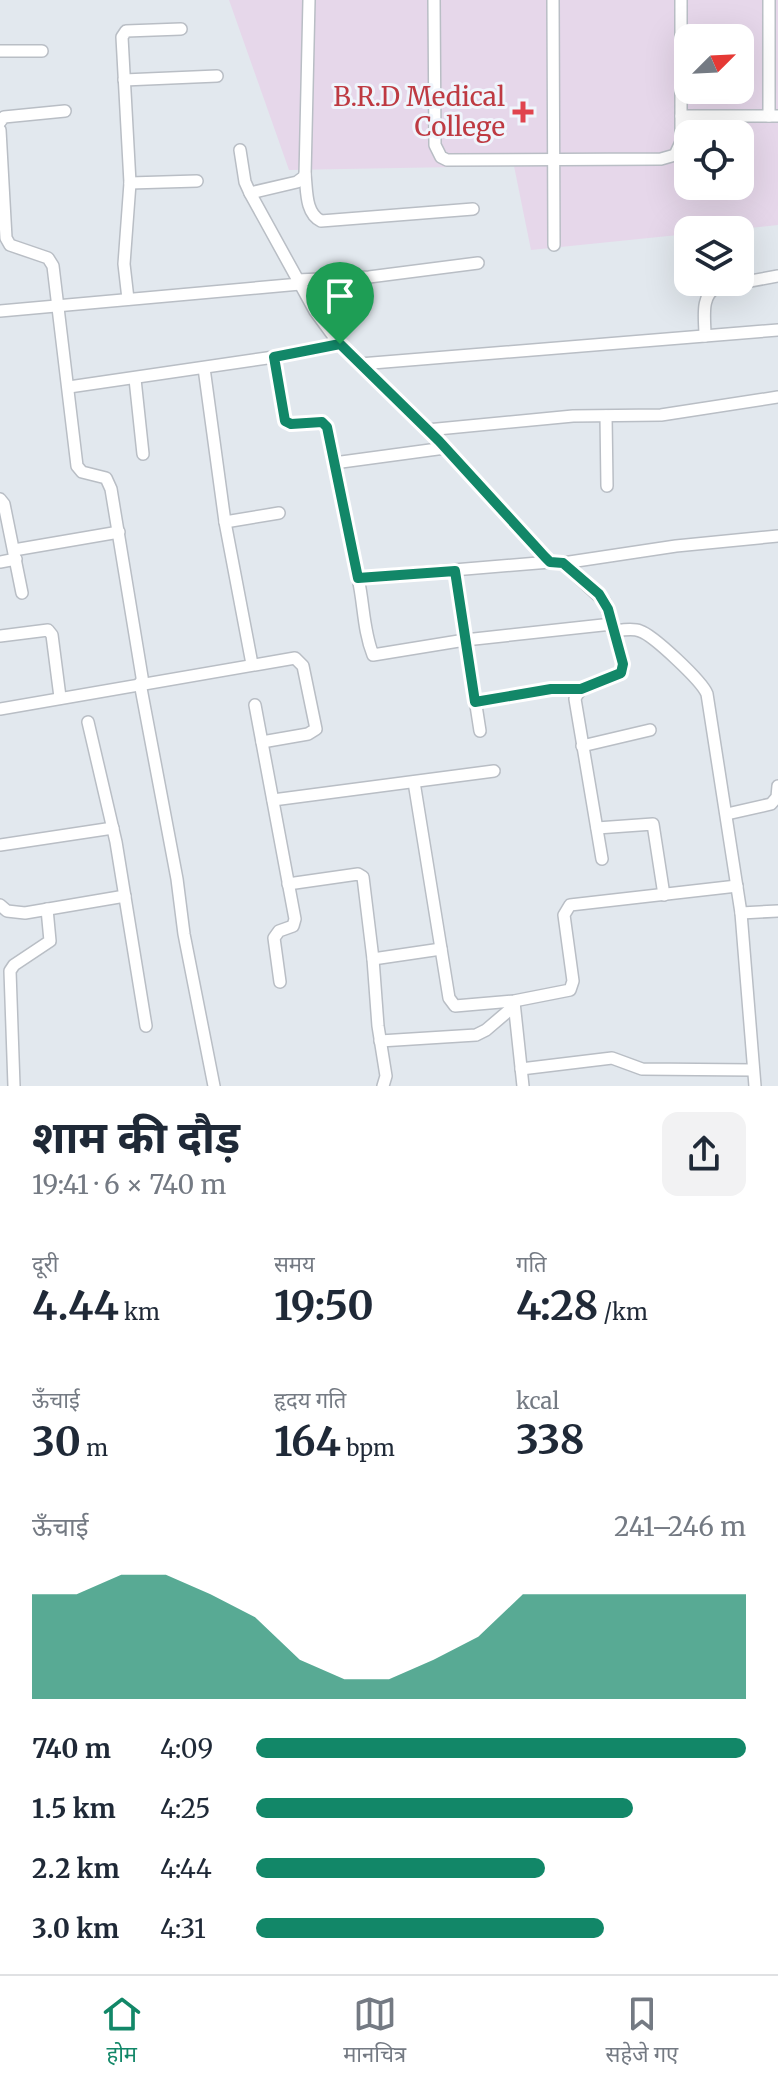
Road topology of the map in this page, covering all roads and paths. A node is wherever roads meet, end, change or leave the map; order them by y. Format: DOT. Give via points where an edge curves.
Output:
graph roads {
  1 [pos="309,0"];
  2 [pos="434,0"];
  3 [pos="553,0"];
  4 [pos="681,0"];
  5 [pos="769,0"];
  6 [pos="181,29"];
  7 [pos="0,51"];
  8 [pos="42,51"];
  9 [pos="217,76"];
  10 [pos="124,80"];
  11 [pos="65,111"];
  12 [pos="681,116"];
  13 [pos="774,116"];
  14 [pos="0,122"];
  15 [pos="0,130"];
  16 [pos="240,150"];
  17 [pos="555,158"];
  18 [pos="305,174"];
  19 [pos="197,181"];
  20 [pos="130,183"];
  21 [pos="250,193"];
  22 [pos="473,209"];
  23 [pos="3,238"];
  24 [pos="554,245"];
  25 [pos="478,263"];
  26 [pos="778,276"];
  27 [pos="299,282"];
  28 [pos="128,299"];
  29 [pos="60,305"];
  30 [pos="0,311"];
  31 [pos="778,330"];
  32 [pos="705,336"];
  33 [pos="340,344"];
  34 [pos="274,357"];
  35 [pos="360,364"];
  36 [pos="204,368"];
  37 [pos="135,379"];
  38 [pos="69,387"];
  39 [pos="778,397"];
  40 [pos="606,416"];
  41 [pos="427,430"];
  42 [pos="445,448"];
  43 [pos="143,454"];
  44 [pos="334,463"];
  45 [pos="607,486"];
  46 [pos="0,499"];
  47 [pos="279,513"];
  48 [pos="225,522"];
  49 [pos="119,532"];
  50 [pos="778,536"];
  51 [pos="15,555"];
  52 [pos="0,562"];
  53 [pos="557,562"];
  54 [pos="455,571"];
  55 [pos="358,578"];
  56 [pos="22,593"];
  57 [pos="613,627"];
  58 [pos="0,636"];
  59 [pos="465,640"];
  60 [pos="252,664"];
  61 [pos="141,683"];
  62 [pos="581,689"];
  63 [pos="60,697"];
  64 [pos="475,702"];
  65 [pos="255,705"];
  66 [pos="0,709"];
  67 [pos="88,722"];
  68 [pos="650,730"];
  69 [pos="480,731"];
  70 [pos="262,742"];
  71 [pos="582,746"];
  72 [pos="494,771"];
  73 [pos="414,782"];
  74 [pos="778,786"];
  75 [pos="273,800"];
  76 [pos="727,814"];
  77 [pos="113,828"];
  78 [pos="597,828"];
  79 [pos="0,845"];
  80 [pos="602,859"];
  81 [pos="288,884"];
  82 [pos="737,886"];
  83 [pos="664,895"];
  84 [pos="125,896"];
  85 [pos="0,905"];
  86 [pos="47,909"];
  87 [pos="778,911"];
  88 [pos="741,913"];
  89 [pos="441,949"];
  90 [pos="373,959"];
  91 [pos="280,982"];
  92 [pos="514,1004"];
  93 [pos="6,1019"];
  94 [pos="146,1026"];
  95 [pos="380,1041"];
  96 [pos="521,1069"];
  97 [pos="753,1070"];
  98 [pos="211,1085"];
  99 [pos="14,1086"];
  100 [pos="383,1086"];
  101 [pos="523,1086"];
  102 [pos="755,1086"];
  1 -- 18 [label="street"];
  2 -- 17 [label="street" via="435,145 441,157"];
  3 -- 17 [label="street"];
  4 -- 12 [label="street"];
  5 -- 13 [label="street"];
  6 -- 10 [label="street" via="123,33"];
  7 -- 8 [label="street"];
  9 -- 10 [label="street"];
  10 -- 20 [label="street"];
  11 -- 14 [label="street" via="4,117"];
  12 -- 13 [label="street"];
  12 -- 17 [label="street" via="679,150 669,157"];
  15 -- 23 [label="street"];
  16 -- 21 [label="street"];
  17 -- 24 [label="street"];
  18 -- 21 [label="street" via="297,182"];
  18 -- 22 [label="street" via="310,209 321,221"];
  19 -- 20 [label="street"];
  20 -- 28 [label="street" via="124,264"];
  21 -- 27 [label="street"];
  23 -- 29 [label="street" via="52,261"];
  25 -- 27 [label="street"];
  26 -- 32 [label="street" via="710,290"];
  27 -- 28 [label="street"];
  27 -- 33 [label="street"];
  28 -- 29 [label="street"];
  29 -- 30 [label="street"];
  29 -- 38 [label="street"];
  31 -- 32 [label="street"];
  32 -- 35 [label="street"];
  33 -- 34 [label="street"];
  33 -- 35 [label="street"];
  34 -- 36 [label="street"];
  34 -- 44 [label="street" via="285,421 325,424"];
  35 -- 41 [label="street"];
  36 -- 37 [label="street"];
  36 -- 48 [label="street"];
  37 -- 38 [label="street"];
  37 -- 43 [label="street"];
  38 -- 49 [label="street" via="77,466 109,483"];
  39 -- 40 [label="street" via="669,414"];
  40 -- 41 [label="street"];
  40 -- 45 [label="street"];
  41 -- 42 [label="street"];
  42 -- 44 [label="street"];
  42 -- 53 [label="street"];
  44 -- 55 [label="street"];
  46 -- 51 [label="street"];
  47 -- 48 [label="street"];
  48 -- 60 [label="street"];
  49 -- 51 [label="street"];
  49 -- 61 [label="street"];
  50 -- 53 [label="street"];
  51 -- 52 [label="street"];
  51 -- 56 [label="street"];
  53 -- 54 [label="street"];
  53 -- 57 [label="street" via="599,594"];
  54 -- 55 [label="street"];
  54 -- 59 [label="street"];
  55 -- 59 [label="street" via="373,655"];
  57 -- 59 [label="street"];
  57 -- 62 [label="street" via="623,669"];
  57 -- 76 [label="street" via="640,631 704,686"];
  58 -- 63 [label="street" via="48,630"];
  59 -- 64 [label="street"];
  60 -- 61 [label="street"];
  60 -- 70 [label="street" via="300,660 317,726 308,734"];
  61 -- 63 [label="street"];
  61 -- 98 [label="street"];
  62 -- 64 [label="street"];
  62 -- 71 [label="street" via="575,699"];
  63 -- 66 [label="street"];
  64 -- 69 [label="street"];
  65 -- 70 [label="street"];
  67 -- 77 [label="street"];
  68 -- 71 [label="street"];
  70 -- 75 [label="street"];
  71 -- 78 [label="street"];
  72 -- 73 [label="street"];
  73 -- 75 [label="street"];
  73 -- 89 [label="street"];
  74 -- 76 [label="street" via="771,804"];
  75 -- 81 [label="street"];
  76 -- 82 [label="street"];
  77 -- 79 [label="street"];
  77 -- 84 [label="street"];
  78 -- 80 [label="street"];
  78 -- 83 [label="street" via="653,824"];
  81 -- 90 [label="street" via="361,875"];
  81 -- 91 [label="street" via="295,923 274,938"];
  82 -- 83 [label="street"];
  82 -- 88 [label="street"];
  83 -- 92 [label="street" via="570,905 564,915 570,990"];
  84 -- 86 [label="street"];
  84 -- 94 [label="street"];
  85 -- 86 [label="street" via="16,913"];
  86 -- 93 [label="street" via="50,941 10,971"];
  87 -- 88 [label="street"];
  88 -- 97 [label="street"];
  89 -- 90 [label="street"];
  89 -- 92 [label="street" via="455,1006"];
  90 -- 95 [label="street"];
  92 -- 95 [label="street" via="476,1035"];
  92 -- 96 [label="street"];
  93 -- 99 [label="street"];
  95 -- 100 [label="street"];
  96 -- 97 [label="street" via="612,1058 642,1069"];
  96 -- 101 [label="street"];
  97 -- 102 [label="street"];
}
